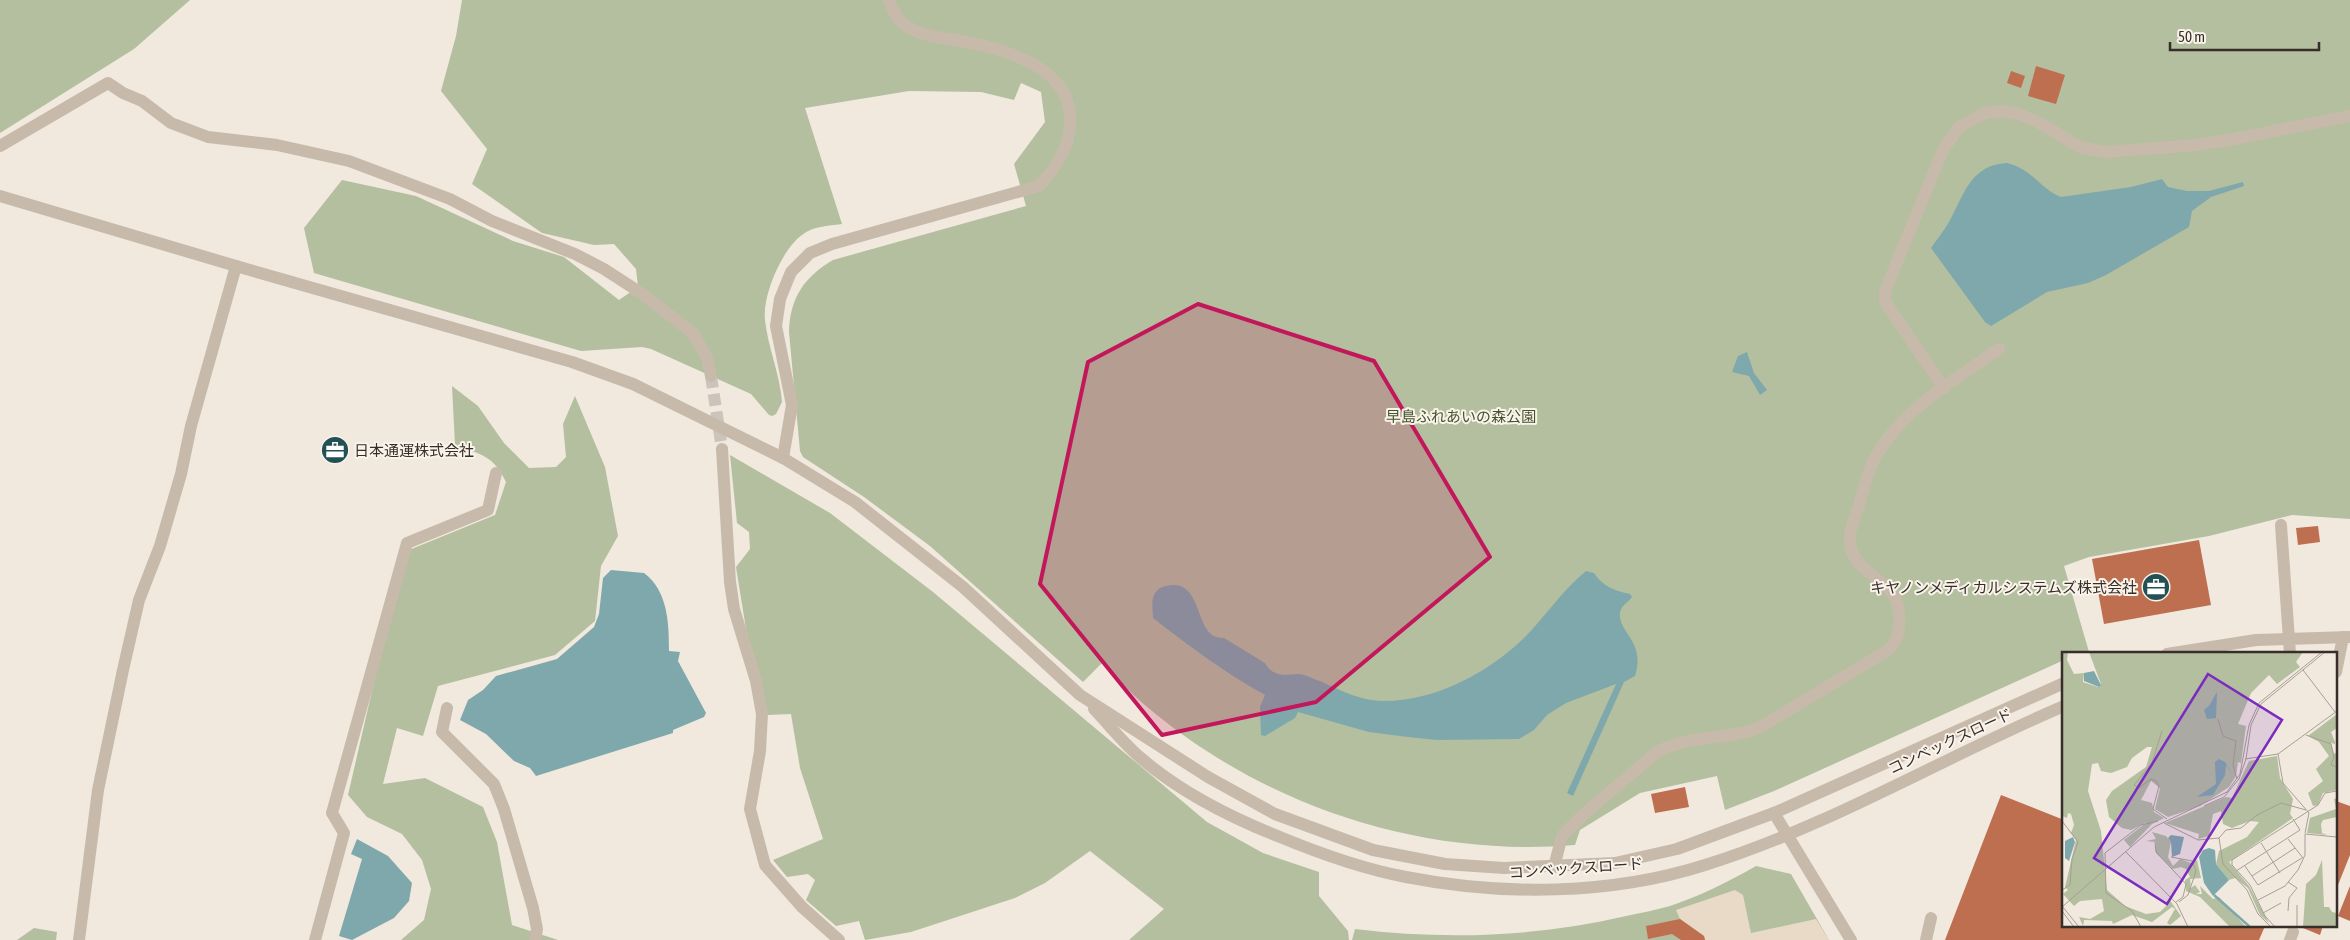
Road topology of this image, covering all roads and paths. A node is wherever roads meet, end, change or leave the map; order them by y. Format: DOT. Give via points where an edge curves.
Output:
graph roads {
  1 [pos="889,0"];
  2 [pos="2350,116"];
  3 [pos="0,146"];
  4 [pos="0,196"];
  5 [pos="236,266"];
  6 [pos="1999,349"];
  7 [pos="711,376"];
  8 [pos="1944,388"];
  9 [pos="722,449"];
  10 [pos="783,458"];
  11 [pos="496,473"];
  12 [pos="2281,525"];
  13 [pos="2346,637"];
  14 [pos="2289,638"];
  15 [pos="2180,652"];
  16 [pos="2290,652"];
  17 [pos="2342,657"];
  18 [pos="2062,684"];
  19 [pos="1080,695"];
  20 [pos="2062,707"];
  21 [pos="447,708"];
  22 [pos="1774,813"];
  23 [pos="1788,836"];
  24 [pos="1554,867"];
  25 [pos="1931,918"];
  26 [pos="79,940"];
  27 [pos="315,940"];
  28 [pos="535,940"];
  29 [pos="839,940"];
  30 [pos="1851,940"];
  31 [pos="1926,940"];
  1 -- 10 [label="street" via="900,20 915,31 1001,50 1052,76 1065,94 1070,110 1070,135 1064,154 1038,186 832,244 810,253 791,272 780,299 776,326 792,405"];
  2 -- 8 [label="street" via="2215,142 2105,152 2080,147 2038,122 2003,111 1985,113 1959,127 1943,150 1885,292 1885,302"];
  3 -- 7 [label="street" via="108,83 142,101 171,123 208,137 277,145 349,161 450,199 492,221 575,254 641,293 693,333 707,358"];
  4 -- 5 [label="street"];
  5 -- 10 [label="street" via="572,362 633,384"];
  5 -- 26 [label="street" via="191,426 181,474 140,600 123,670 98,790"];
  6 -- 8 [label="street"];
  8 -- 24 [label="street" via="1888,438 1874,461 1850,534 1859,564 1897,600 1899,631 1894,643 1880,656 1759,728 1671,745 1657,752 1562,836"];
  9 -- 29 [label="street" via="734,609 756,681 762,714 760,751 750,809 765,865 802,907"];
  10 -- 19 [label="street" via="855,502 925,556"];
  11 -- 27 [label="street" via="488,510 407,543 332,814 344,833"];
  12 -- 14 [label="street"];
  13 -- 14 [label="street"];
  13 -- 17 [label="street"];
  14 -- 15 [label="street"];
  14 -- 16 [label="street"];
  18 -- 22 [label="street, コンベックスロード"];
  19 -- 23 [label="street, コンベックスロード" via="1142,759 1242,822 1312,850 1406,877 1505,889 1638,882 1705,865"];
  19 -- 24 [label="street, コンベックスロード" via="1208,778 1275,814 1315,830 1372,850 1445,864"];
  20 -- 23 [label="street, コンベックスロード"];
  21 -- 28 [label="street" via="442,732 494,784 504,809 533,908 537,929"];
  22 -- 23 [label="street"];
  22 -- 24 [label="street, コンベックスロード" via="1677,849 1615,863"];
  23 -- 30 [label="street"];
  25 -- 31 [label="street"];
}
